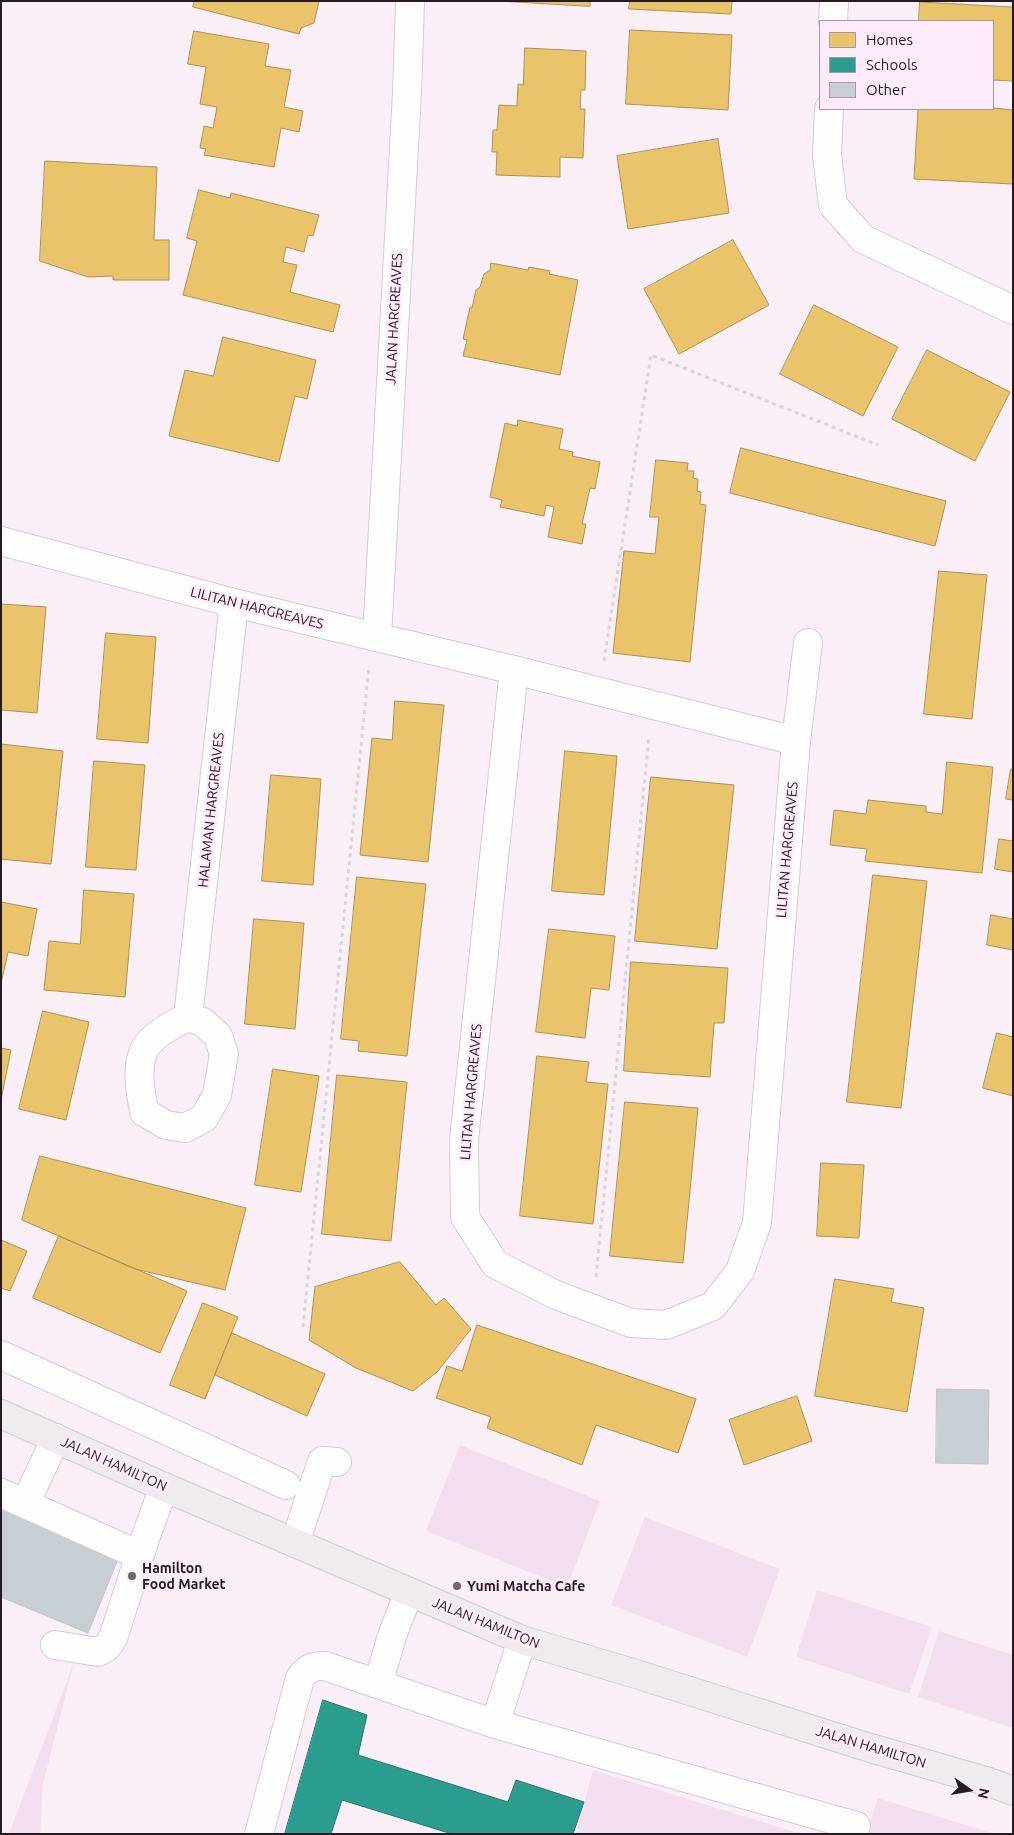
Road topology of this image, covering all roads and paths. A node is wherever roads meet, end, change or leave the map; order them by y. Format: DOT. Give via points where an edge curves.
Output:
graph roads {
  1 [pos="410,1"];
  2 [pos="834,1"];
  3 [pos="833,20"];
  4 [pos="829,110"];
  5 [pos="1013,310"];
  6 [pos="878,445"];
  7 [pos="1,541"];
  8 [pos="234,603"];
  9 [pos="374,636"];
  10 [pos="808,643"];
  11 [pos="514,670"];
  12 [pos="600,692"];
  13 [pos="652,705"];
  14 [pos="796,741"];
  15 [pos="188,1017"];
  16 [pos="593,1309"];
  17 [pos="303,1327"];
  18 [pos="1,1355"];
  19 [pos="1,1414"];
  20 [pos="56,1438"];
  21 [pos="336,1462"];
  22 [pos="164,1486"];
  23 [pos="286,1486"];
  24 [pos="13,1499"];
  25 [pos="295,1543"];
  26 [pos="139,1555"];
  27 [pos="409,1592"];
  28 [pos="522,1640"];
  29 [pos="54,1645"];
  30 [pos="378,1684"];
  31 [pos="495,1724"];
  32 [pos="1005,1785"];
  33 [pos="856,1826"];
  34 [pos="259,1834"];
  1 -- 9 [label="street, JALAN HARGREAVES" via="407,103"];
  2 -- 3 [label="street"];
  4 -- 5 [label="street" via="827,155 833,205 863,239"];
  6 -- 12 [label="path" via="651,355"];
  7 -- 8 [label="street, LILITAN HARGREAVES"];
  8 -- 9 [label="street, LILITAN HARGREAVES"];
  8 -- 15 [label="street, HALAMAN HARGREAVES"];
  9 -- 11 [label="street, LILITAN HARGREAVES"];
  9 -- 17 [label="path"];
  10 -- 14 [label="street, LILITAN HARGREAVES"];
  11 -- 12 [label="street, LILITAN HARGREAVES"];
  11 -- 16 [label="street, LILITAN HARGREAVES" via="464,1140 465,1217 494,1264 556,1295"];
  12 -- 13 [label="street, LILITAN HARGREAVES"];
  13 -- 14 [label="street, LILITAN HARGREAVES"];
  13 -- 16 [label="path"];
  14 -- 16 [label="street, LILITAN HARGREAVES" via="757,1223 740,1271 713,1306 666,1325 631,1323"];
  18 -- 23 [label="street"];
  19 -- 20 [label="main road, JALAN HAMILTON"];
  20 -- 22 [label="main road, JALAN HAMILTON"];
  20 -- 24 [label="street"];
  21 -- 25 [label="street" via="322,1461"];
  22 -- 25 [label="main road, JALAN HAMILTON"];
  22 -- 26 [label="street"];
  24 -- 26 [label="street"];
  25 -- 27 [label="main road, JALAN HAMILTON"];
  26 -- 29 [label="street" via="113,1638 107,1647 98,1652"];
  27 -- 28 [label="main road, JALAN HAMILTON"];
  27 -- 30 [label="street"];
  28 -- 31 [label="street"];
  28 -- 32 [label="main road, JALAN HAMILTON" via="867,1747"];
  30 -- 31 [label="street"];
  30 -- 34 [label="street" via="325,1666 306,1670 300,1678"];
  31 -- 33 [label="street"];
}
